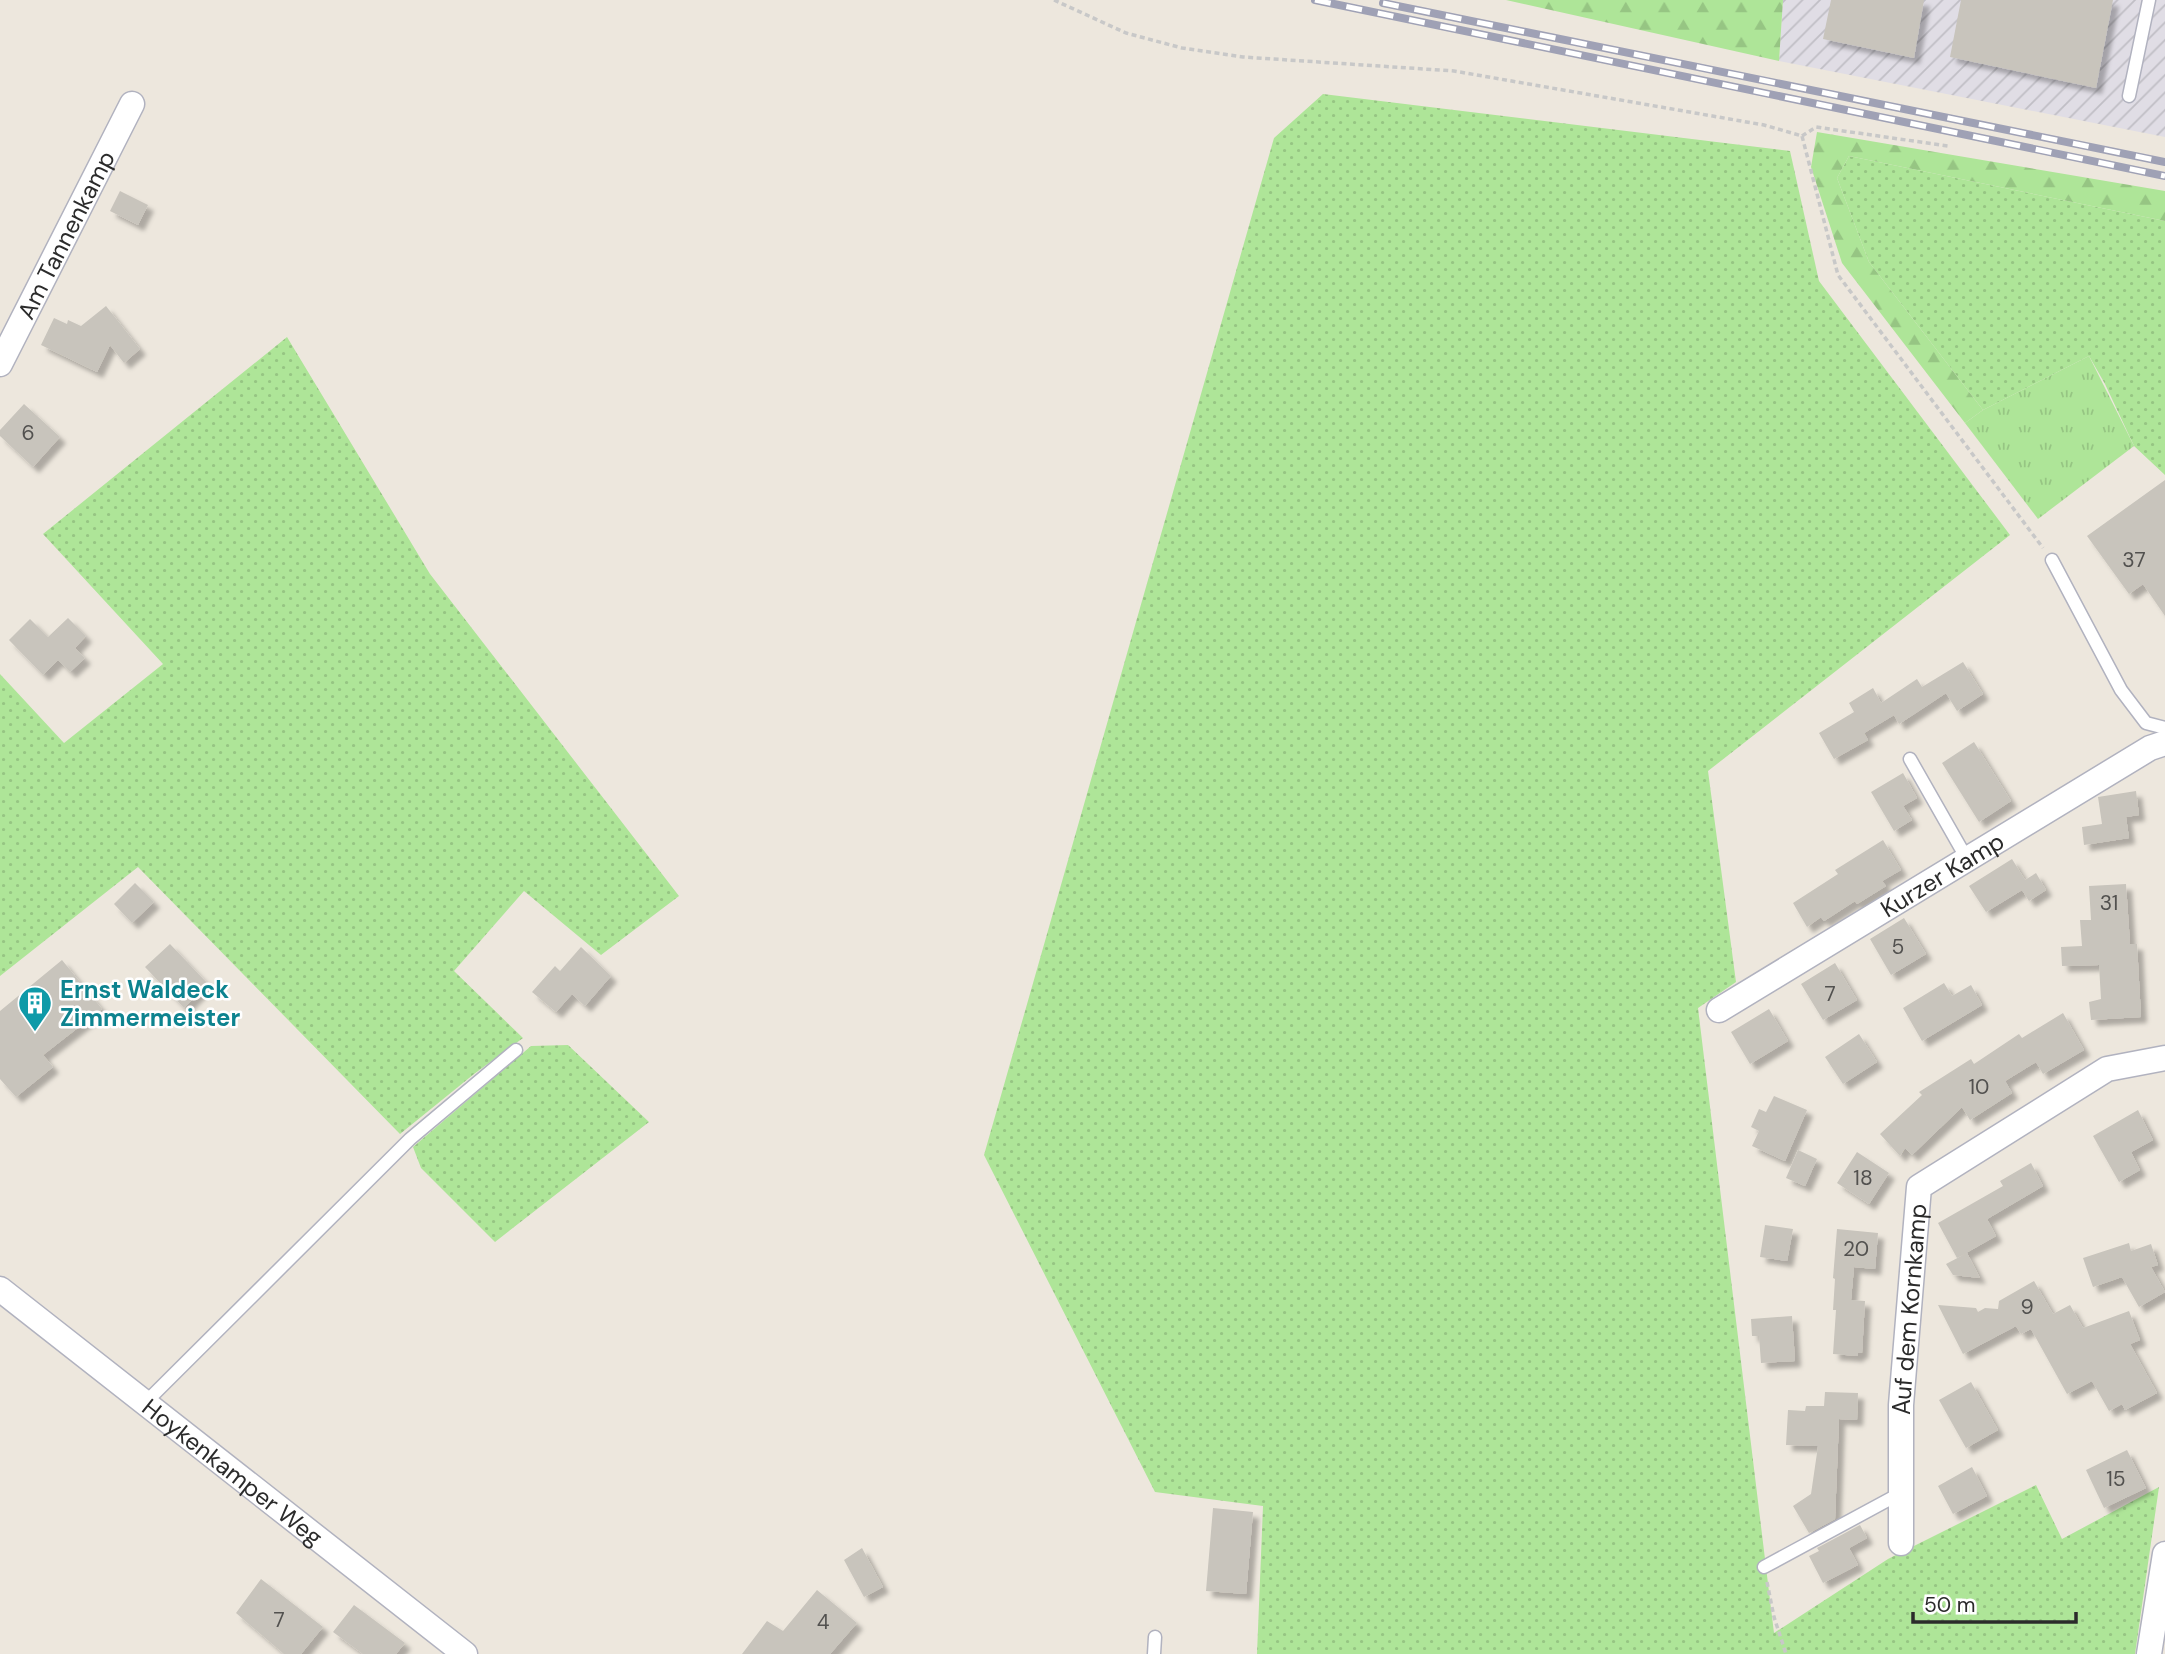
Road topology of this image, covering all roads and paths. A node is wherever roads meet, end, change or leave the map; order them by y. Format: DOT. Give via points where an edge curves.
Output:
graph roads {
  1 [pos="1054,0"];
  2 [pos="2149,0"];
  3 [pos="2129,96"];
  4 [pos="132,104"];
  5 [pos="1802,136"];
  6 [pos="1948,146"];
  7 [pos="0,363"];
  8 [pos="2052,560"];
  9 [pos="2165,728"];
  10 [pos="2165,743"];
  11 [pos="1910,759"];
  12 [pos="1967,859"];
  13 [pos="1719,1010"];
  14 [pos="516,1050"];
  15 [pos="2165,1058"];
  16 [pos="0,1289"];
  17 [pos="145,1402"];
  18 [pos="1901,1493"];
  19 [pos="1901,1543"];
  20 [pos="2165,1554"];
  21 [pos="1764,1567"];
  22 [pos="1155,1637"];
  23 [pos="465,1654"];
  24 [pos="1154,1654"];
  25 [pos="1786,1654"];
  26 [pos="2149,1654"];
  1 -- 5 [label="path" via="1126,33 1182,48 1243,57 1454,71 1764,125"];
  2 -- 3 [label="lane"];
  4 -- 7 [label="street, Am Tannenkamp"];
  5 -- 6 [label="path" via="1816,127"];
  5 -- 8 [label="path" via="1838,275"];
  8 -- 9 [label="lane" via="2121,690 2146,723"];
  10 -- 12 [label="street, Kurzer Kamp"];
  11 -- 12 [label="lane"];
  12 -- 13 [label="street, Kurzer Kamp"];
  14 -- 17 [label="lane" via="410,1139"];
  15 -- 18 [label="street, Auf dem Kornkamp" via="2107,1069 1919,1187 1901,1405"];
  16 -- 17 [label="street, Hoykenkamper Weg"];
  17 -- 23 [label="street, Hoykenkamper Weg"];
  18 -- 19 [label="street, Auf dem Kornkamp"];
  18 -- 21 [label="lane"];
  20 -- 26 [label="street"];
  21 -- 25 [label="path"];
  22 -- 24 [label="lane"];
}
